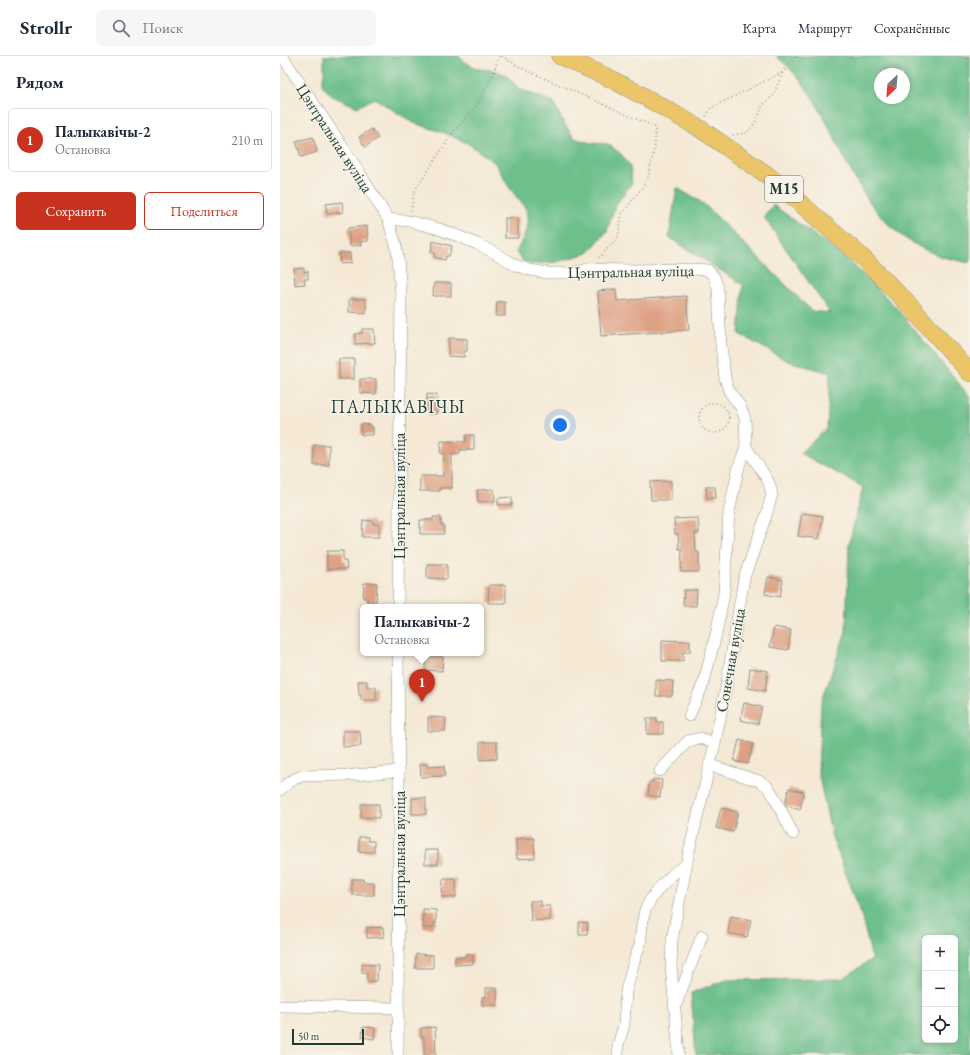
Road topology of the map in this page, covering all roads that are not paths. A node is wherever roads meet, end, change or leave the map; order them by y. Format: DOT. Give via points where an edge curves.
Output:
graph roads {
  1 [pos="282,56"];
  2 [pos="560,56"];
  3 [pos="388,219"];
  4 [pos="970,373"];
  5 [pos="746,447"];
  6 [pos="398,604"];
  7 [pos="398,656"];
  8 [pos="689,716"];
  9 [pos="715,743"];
  10 [pos="709,765"];
  11 [pos="399,771"];
  12 [pos="660,771"];
  13 [pos="280,790"];
  14 [pos="793,834"];
  15 [pos="686,865"];
  16 [pos="702,936"];
  17 [pos="280,1006"];
  18 [pos="675,1006"];
  19 [pos="398,1008"];
  20 [pos="398,1055"];
  21 [pos="618,1055"];
  22 [pos="679,1055"];
  1 -- 3 [label="street, Цэнтральная вуліца"];
  2 -- 4 [label="highway, М15" via="645,97 716,138 770,176 862,257"];
  3 -- 5 [label="street, Цэнтральная вуліца" via="409,221 439,229 497,254 515,265 548,273 571,273 588,269 708,270 718,288 725,378 729,391 745,418"];
  3 -- 6 [label="street, Цэнтральная вуліца" via="396,245 401,295"];
  5 -- 8 [label="street" via="729,512 724,593 717,630 704,682"];
  5 -- 9 [label="street, Сонечная вуліца" via="769,483 772,494 744,578"];
  7 -- 11 [label="street, Цэнтральная вуліца"];
  9 -- 10 [label="street, Сонечная вуліца"];
  9 -- 12 [label="street" via="700,738 688,741"];
  10 -- 14 [label="street" via="760,781 767,786"];
  10 -- 15 [label="street, Сонечная вуліца"];
  11 -- 13 [label="street" via="302,776"];
  11 -- 19 [label="street, Цэнтральная вуліца"];
  15 -- 18 [label="street, Сонечная вуліца" via="672,940 671,966"];
  15 -- 21 [label="street" via="660,886 645,910 640,944 626,991 624,1025"];
  16 -- 18 [label="street"];
  17 -- 19 [label="street"];
  18 -- 22 [label="street, Сонечная вуліца"];
  19 -- 20 [label="street, Цэнтральная вуліца"];
}
